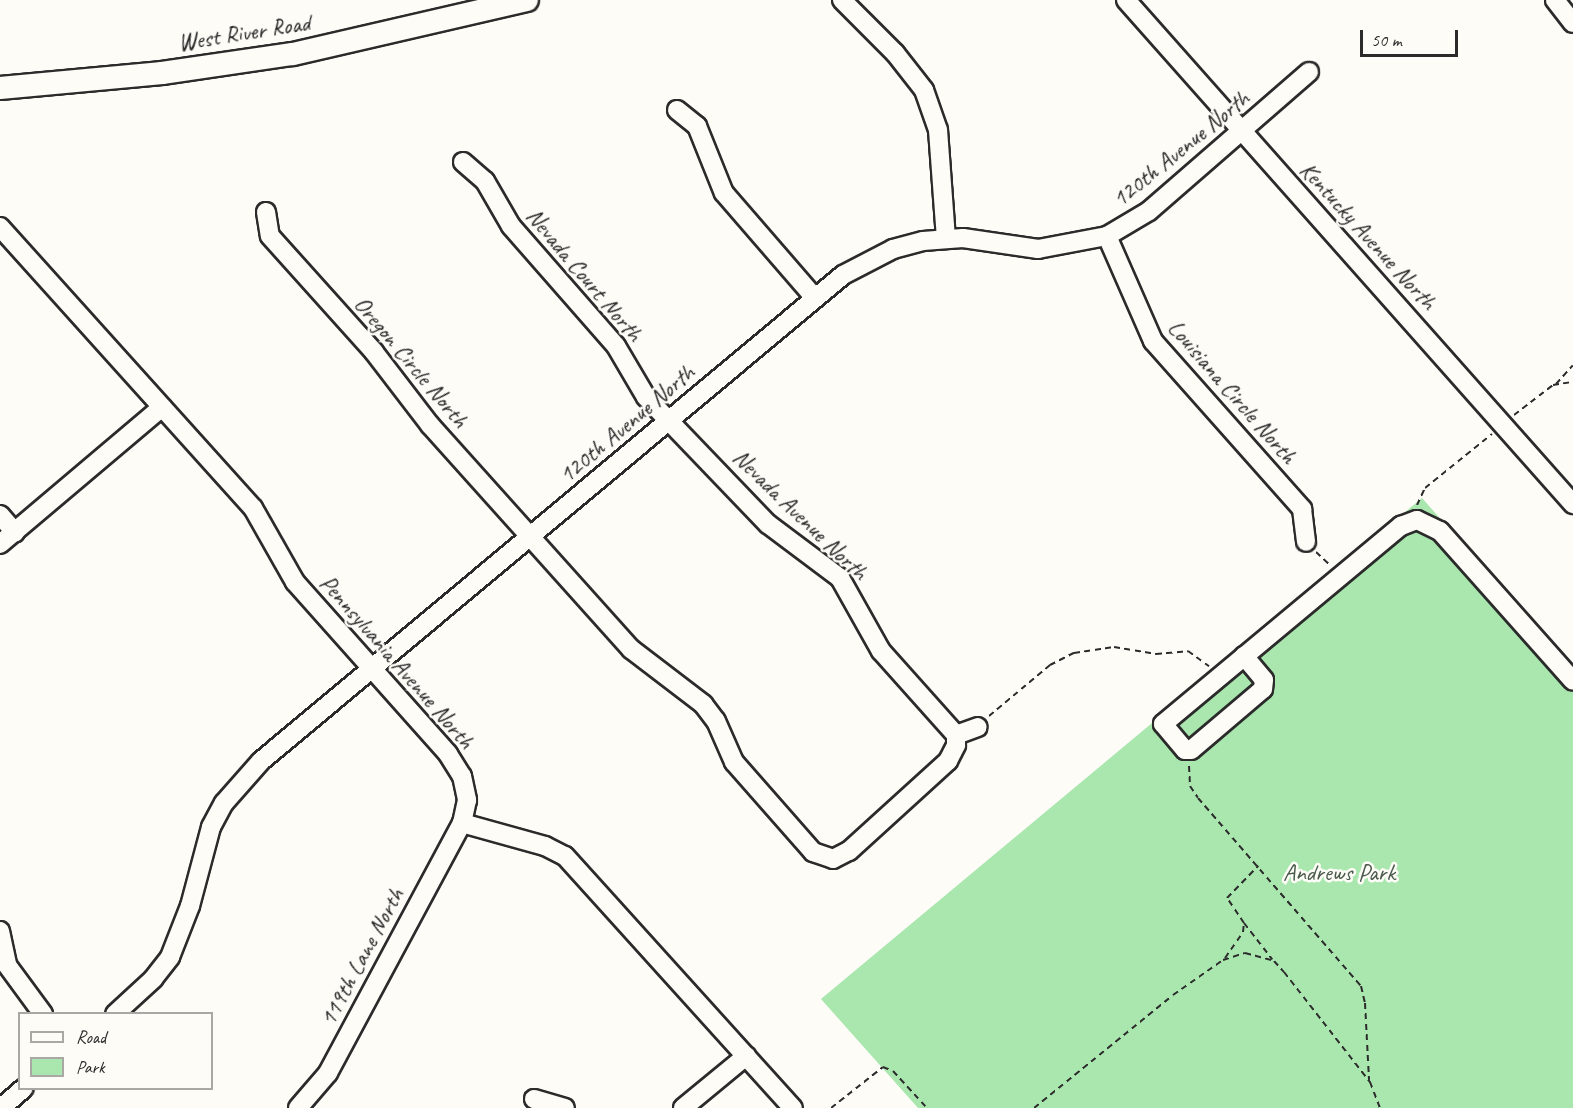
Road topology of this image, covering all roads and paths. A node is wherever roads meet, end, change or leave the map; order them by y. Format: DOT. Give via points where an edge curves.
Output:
graph roads {
  1 [pos="527,0"];
  2 [pos="842,0"];
  3 [pos="1126,0"];
  4 [pos="1555,0"];
  5 [pos="1573,23"];
  6 [pos="1309,72"];
  7 [pos="0,88"];
  8 [pos="677,110"];
  9 [pos="1243,132"];
  10 [pos="463,162"];
  11 [pos="266,212"];
  12 [pos="0,227"];
  13 [pos="1107,236"];
  14 [pos="945,239"];
  15 [pos="814,298"];
  16 [pos="1573,365"];
  17 [pos="1573,382"];
  18 [pos="1556,384"];
  19 [pos="162,407"];
  20 [pos="1509,419"];
  21 [pos="668,421"];
  22 [pos="1493,433"];
  23 [pos="1573,504"];
  24 [pos="0,514"];
  25 [pos="1417,520"];
  26 [pos="15,532"];
  27 [pos="531,536"];
  28 [pos="1306,542"];
  29 [pos="0,544"];
  30 [pos="1341,576"];
  31 [pos="1244,656"];
  32 [pos="372,669"];
  33 [pos="1218,678"];
  34 [pos="1573,681"];
  35 [pos="978,727"];
  36 [pos="956,735"];
  37 [pos="1187,750"];
  38 [pos="462,823"];
  39 [pos="1258,866"];
  40 [pos="1244,923"];
  41 [pos="0,931"];
  42 [pos="1223,960"];
  43 [pos="1274,961"];
  44 [pos="42,1012"];
  45 [pos="117,1012"];
  46 [pos="746,1056"];
  47 [pos="1370,1083"];
  48 [pos="23,1090"];
  49 [pos="534,1099"];
  50 [pos="1,1108"];
  51 [pos="298,1108"];
  52 [pos="565,1108"];
  53 [pos="683,1108"];
  54 [pos="793,1108"];
  55 [pos="831,1108"];
  56 [pos="927,1108"];
  57 [pos="1034,1108"];
  58 [pos="1380,1108"];
  1 -- 7 [label="main road, West River Road" via="283,56 162,73"];
  2 -- 14 [label="street" via="895,53 924,90 938,130"];
  3 -- 9 [label="street, Kentucky Avenue North"];
  4 -- 5 [label="street"];
  6 -- 9 [label="street, 120th Avenue North"];
  8 -- 15 [label="street" via="697,126 717,181 729,199"];
  9 -- 13 [label="street, 120th Avenue North" via="1149,211"];
  9 -- 23 [label="street, Kentucky Avenue North"];
  10 -- 21 [label="street, Nevada Court North" via="485,181 511,226 616,346 646,397"];
  11 -- 27 [label="street, Oregon Circle North" via="270,236 374,352 430,425"];
  12 -- 19 [label="street, Pennsylvania Avenue North"];
  13 -- 14 [label="street, 120th Avenue North" via="1038,249"];
  13 -- 28 [label="street, Louisiana Circle North" via="1153,341 1302,509"];
  14 -- 15 [label="street, 120th Avenue North" via="923,241 866,261"];
  15 -- 21 [label="street, 120th Avenue North"];
  16 -- 18 [label="path"];
  17 -- 18 [label="path"];
  18 -- 20 [label="path"];
  19 -- 26 [label="street"];
  19 -- 32 [label="street, Pennsylvania Avenue North" via="253,508 295,582"];
  21 -- 27 [label="street, 120th Avenue North"];
  21 -- 36 [label="street, Nevada Avenue North" via="768,524 840,578 881,651"];
  22 -- 25 [label="path" via="1425,488 1418,500"];
  24 -- 26 [label="street"];
  25 -- 30 [label="street" via="1401,526"];
  25 -- 34 [label="street" via="1440,531"];
  26 -- 29 [label="street"];
  27 -- 32 [label="street, 120th Avenue North"];
  27 -- 36 [label="street, Oregon Circle North" via="631,649 687,688 703,704 716,721 734,762 813,852 825,859 849,850 948,760 956,745"];
  28 -- 30 [label="path"];
  30 -- 31 [label="street"];
  31 -- 33 [label="street"];
  31 -- 37 [label="street" via="1264,680 1263,689"];
  32 -- 38 [label="street, Pennsylvania Avenue North" via="456,764 465,786"];
  32 -- 45 [label="street, 120th Avenue North" via="261,761 224,803 201,852 190,906 170,957"];
  33 -- 35 [label="path" via="1208,664 1188,651 1156,654 1129,648 1098,648 1074,653 1050,665"];
  33 -- 37 [label="street" via="1163,724"];
  35 -- 36 [label="street"];
  37 -- 39 [label="path" via="1190,786"];
  38 -- 46 [label="street" via="545,846 565,856"];
  38 -- 51 [label="street, 119th Lane North" via="328,1072"];
  39 -- 40 [label="path" via="1227,898"];
  39 -- 47 [label="path" via="1360,986 1365,1003"];
  40 -- 42 [label="path" via="1241,940"];
  40 -- 43 [label="path"];
  41 -- 44 [label="street" via="7,965"];
  42 -- 43 [label="path" via="1245,953"];
  42 -- 57 [label="path" via="1149,1014"];
  43 -- 47 [label="path"];
  46 -- 53 [label="street"];
  46 -- 54 [label="street"];
  47 -- 58 [label="path"];
  48 -- 50 [label="street"];
  49 -- 52 [label="street"];
  55 -- 56 [label="path" via="883,1067 893,1071"];
}
